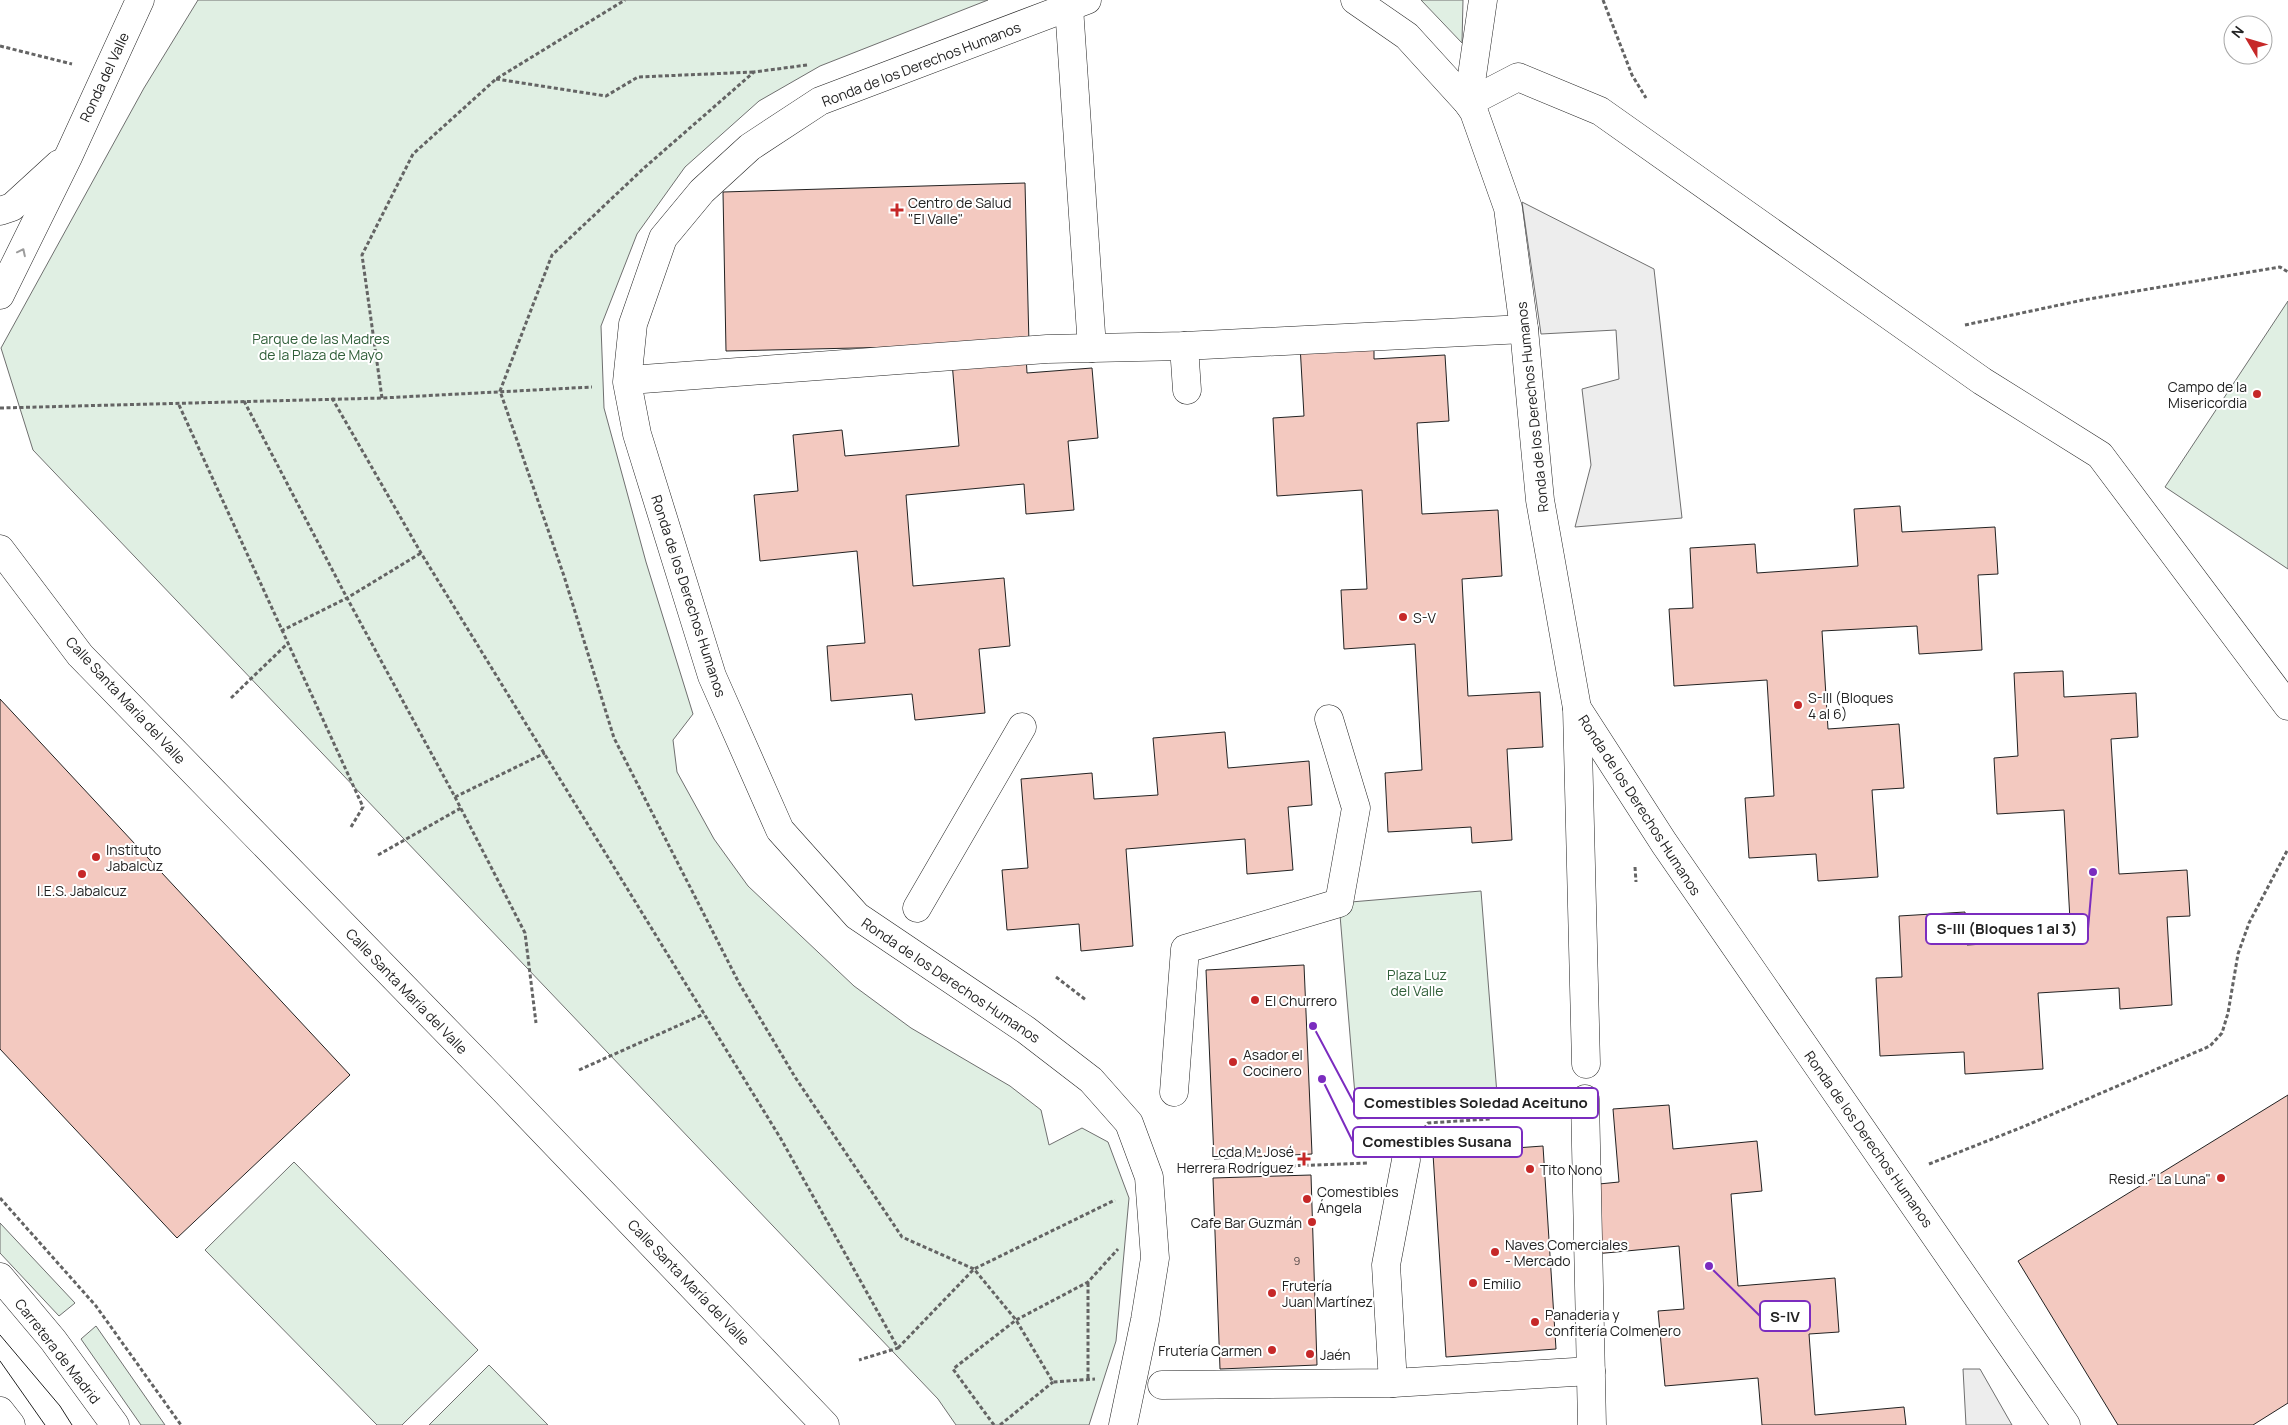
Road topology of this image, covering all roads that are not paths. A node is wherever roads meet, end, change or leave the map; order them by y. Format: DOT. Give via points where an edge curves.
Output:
graph roads {
  1 [pos="140,0"];
  2 [pos="1355,0"];
  3 [pos="1483,0"];
  4 [pos="1078,4"];
  5 [pos="1468,103"];
  6 [pos="69,155"];
  7 [pos="0,211"];
  8 [pos="0,295"];
  9 [pos="1524,329"];
  10 [pos="1184,346"];
  11 [pos="1092,348"];
  12 [pos="642,379"];
  13 [pos="1187,390"];
  14 [pos="0,549"];
  15 [pos="2288,706"];
  16 [pos="1577,708"];
  17 [pos="1329,719"];
  18 [pos="1022,727"];
  19 [pos="917,908"];
  20 [pos="1586,1064"];
  21 [pos="1174,1092"];
  22 [pos="1585,1099"];
  23 [pos="1406,1160"];
  24 [pos="0,1278"];
  25 [pos="1591,1371"];
  26 [pos="1393,1383"];
  27 [pos="1162,1385"];
  28 [pos="0,1411"];
  29 [pos="11,1425"];
  30 [pos="115,1425"];
  31 [pos="825,1425"];
  32 [pos="1123,1425"];
  33 [pos="1592,1425"];
  34 [pos="2066,1425"];
  1 -- 6 [label="main road, Ronda del Valle"];
  2 -- 5 [label="main road, Ronda de los Derechos Humanos" via="1407,36"];
  3 -- 5 [label="main road"];
  4 -- 11 [label="main road"];
  4 -- 32 [label="main road, Ronda de los Derechos Humanos" via="820,101 750,147 702,191 663,238 634,324 627,382 637,434 712,676 780,830 857,916 1026,1030 1091,1080 1128,1123 1149,1177 1155,1258"];
  5 -- 9 [label="main road, Ronda de los Derechos Humanos" via="1508,208"];
  5 -- 15 [label="main road" via="1518,77 1600,111 1982,381 2100,455"];
  6 -- 7 [label="main road, Ronda del Valle" via="12,207"];
  8 -- 6 [label="main road, Ronda del Valle, one-way"];
  9 -- 10 [label="main road"];
  9 -- 16 [label="main road, Ronda de los Derechos Humanos" via="1540,500"];
  10 -- 11 [label="main road"];
  10 -- 13 [label="main road"];
  11 -- 12 [label="main road" via="1037,349"];
  14 -- 31 [label="main road, Calle Santa María del Valle" via="80,655"];
  16 -- 20 [label="main road"];
  16 -- 34 [label="main road, Ronda de los Derechos Humanos" via="1664,844"];
  17 -- 21 [label="main road" via="1356,808 1339,903 1185,949"];
  18 -- 19 [label="main road"];
  22 -- 25 [label="main road"];
  23 -- 26 [label="main road" via="1386,1264"];
  24 -- 30 [label="main road, Carretera de Madrid" via="53,1340"];
  25 -- 26 [label="main road"];
  25 -- 33 [label="main road"];
  26 -- 27 [label="main road"];
  28 -- 29 [label="main road"];
}
